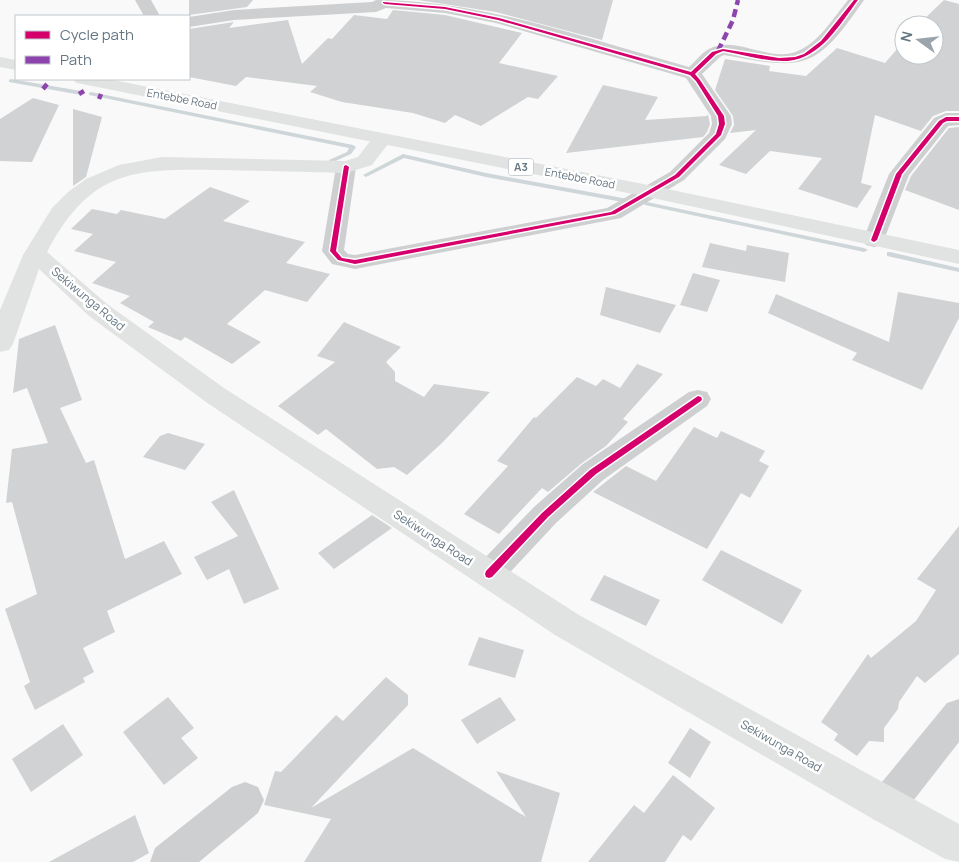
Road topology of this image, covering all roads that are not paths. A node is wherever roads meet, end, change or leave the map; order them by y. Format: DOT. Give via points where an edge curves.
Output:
graph roads {
  1 [pos="143,0"];
  2 [pos="856,0"];
  3 [pos="387,2"];
  4 [pos="449,4"];
  5 [pos="151,15"];
  6 [pos="190,22"];
  7 [pos="0,62"];
  8 [pos="15,65"];
  9 [pos="692,74"];
  10 [pos="87,80"];
  11 [pos="959,119"];
  12 [pos="382,140"];
  13 [pos="346,167"];
  14 [pos="648,191"];
  15 [pos="874,240"];
  16 [pos="36,254"];
  17 [pos="959,257"];
  18 [pos="8,298"];
  19 [pos="0,344"];
  20 [pos="698,399"];
  21 [pos="489,574"];
  22 [pos="959,715"];
  23 [pos="245,800"];
  24 [pos="886,806"];
  25 [pos="959,845"];
  26 [pos="169,862"];
  1 -- 5 [label="street"];
  2 -- 9 [label="street" via="820,44 797,58 723,50 714,53"];
  3 -- 4 [label="street"];
  3 -- 6 [label="street" via="376,7 234,15"];
  4 -- 9 [label="street"];
  7 -- 8 [label="main road"];
  9 -- 14 [label="street" via="721,116 721,130 677,176"];
  10 -- 12 [label="main road, Entebbe Road / A3"];
  11 -- 15 [label="street" via="941,122 899,174"];
  12 -- 13 [label="main road" via="365,161"];
  12 -- 14 [label="main road, Entebbe Road / A3"];
  13 -- 14 [label="street" via="332,251 340,259 355,262 614,213"];
  13 -- 16 [label="main road" via="196,162 140,166 94,182 66,204 48,228"];
  14 -- 15 [label="main road, Entebbe Road / A3"];
  15 -- 17 [label="main road, Entebbe Road / A3"];
  16 -- 18 [label="main road"];
  16 -- 21 [label="main road, Sekiwunga Road" via="98,310 215,396"];
  18 -- 19 [label="main road"];
  20 -- 21 [label="street" via="593,472"];
  21 -- 24 [label="main road, Sekiwunga Road" via="567,625"];
  22 -- 24 [label="street"];
  23 -- 26 [label="street"];
  24 -- 25 [label="main road, Sekiwunga Road"];
}
